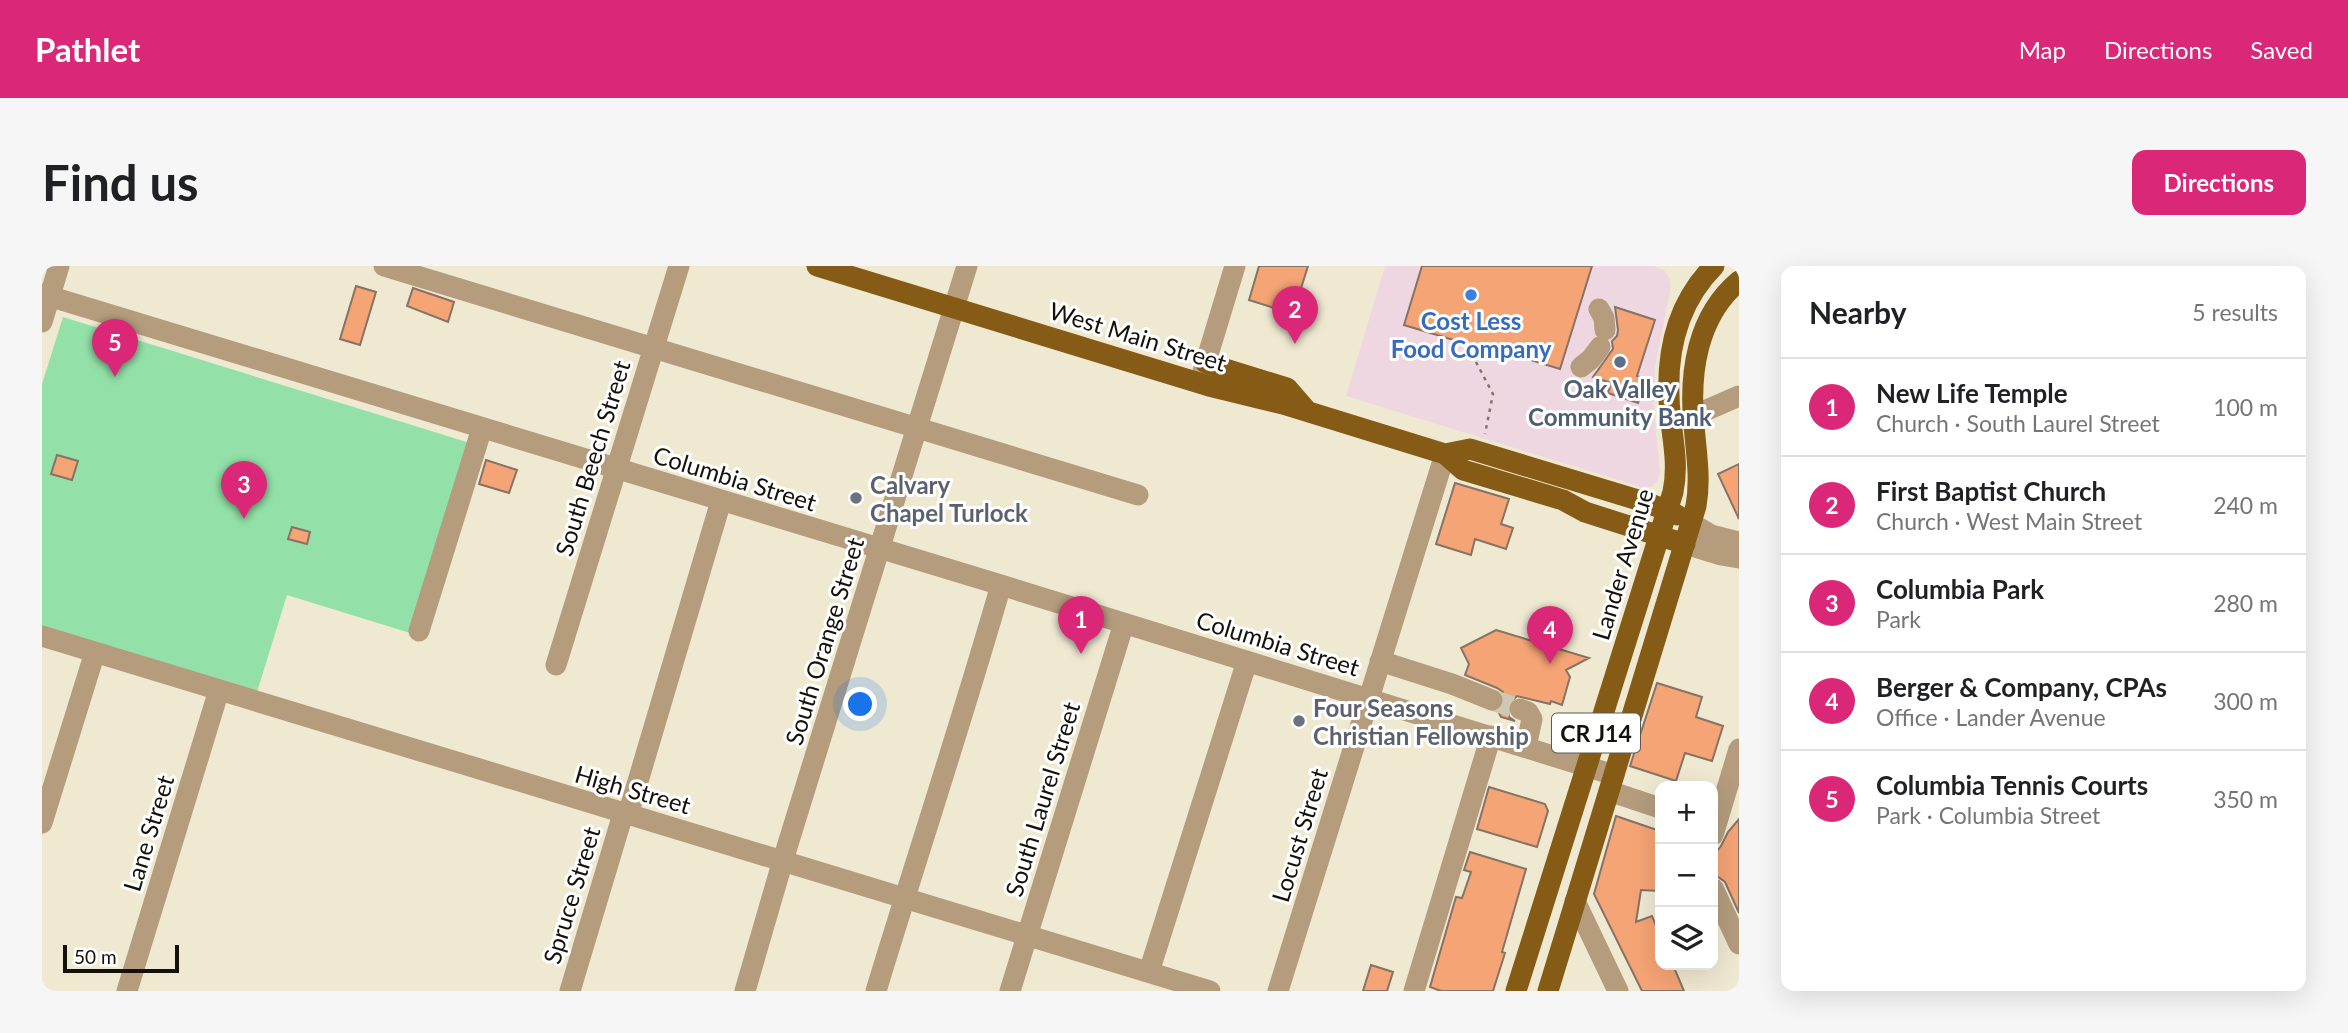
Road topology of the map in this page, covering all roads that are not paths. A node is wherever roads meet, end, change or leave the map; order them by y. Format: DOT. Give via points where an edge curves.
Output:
graph roads {
  1 [pos="59,266"];
  2 [pos="384,266"];
  3 [pos="679,266"];
  4 [pos="817,266"];
  5 [pos="967,266"];
  6 [pos="1235,266"];
  7 [pos="1706,268"];
  8 [pos="1734,286"];
  9 [pos="46,295"];
  10 [pos="955,308"];
  11 [pos="1599,309"];
  12 [pos="42,322"];
  13 [pos="654,348"];
  14 [pos="1581,367"];
  15 [pos="1202,373"];
  16 [pos="1739,396"];
  17 [pos="1693,416"];
  18 [pos="482,428"];
  19 [pos="918,428"];
  20 [pos="1445,454"];
  21 [pos="616,470"];
  22 [pos="1138,495"];
  23 [pos="721,501"];
  24 [pos="1667,510"];
  25 [pos="1688,533"];
  26 [pos="1660,535"];
  27 [pos="1739,542"];
  28 [pos="880,549"];
  29 [pos="1739,558"];
  30 [pos="1001,585"];
  31 [pos="1124,623"];
  32 [pos="419,631"];
  33 [pos="42,636"];
  34 [pos="95,652"];
  35 [pos="1247,661"];
  36 [pos="1380,661"];
  37 [pos="556,666"];
  38 [pos="219,690"];
  39 [pos="1368,699"];
  40 [pos="1492,700"];
  41 [pos="1520,709"];
  42 [pos="1491,736"];
  43 [pos="1526,747"];
  44 [pos="1739,749"];
  45 [pos="1586,766"];
  46 [pos="1735,774"];
  47 [pos="1611,783"];
  48 [pos="1655,805"];
  49 [pos="626,814"];
  50 [pos="1718,818"];
  51 [pos="42,823"];
  52 [pos="783,860"];
  53 [pos="904,898"];
  54 [pos="1718,899"];
  55 [pos="1576,901"];
  56 [pos="1027,936"];
  57 [pos="1739,944"];
  58 [pos="1149,972"];
  59 [pos="127,991"];
  60 [pos="570,991"];
  61 [pos="745,991"];
  62 [pos="876,991"];
  63 [pos="1010,991"];
  64 [pos="1210,991"];
  65 [pos="1278,991"];
  66 [pos="1414,991"];
  67 [pos="1516,991"];
  68 [pos="1548,991"];
  69 [pos="1618,991"];
  1 -- 9 [label="street"];
  2 -- 13 [label="street"];
  3 -- 13 [label="street, South Beech Street"];
  4 -- 10 [label="main road, West Main Street"];
  5 -- 10 [label="street, South Orange Street"];
  6 -- 15 [label="street"];
  7 -- 24 [label="main road, Lander Avenue / CR J14" via="1682,311 1671,348 1668,388 1676,475"];
  8 -- 17 [label="main road, CR J14" via="1712,313 1699,343"];
  9 -- 12 [label="street"];
  9 -- 18 [label="street, Columbia Street"];
  10 -- 15 [label="main road, West Main Street"];
  10 -- 19 [label="street, South Orange Street"];
  11 -- 14 [label="street" via="1604,318 1602,339"];
  13 -- 19 [label="street"];
  13 -- 21 [label="street, South Beech Street"];
  15 -- 20 [label="main road, West Main Street"];
  16 -- 17 [label="street"];
  17 -- 25 [label="main road, CR J14" via="1698,484"];
  18 -- 21 [label="street, Columbia Street"];
  18 -- 32 [label="street"];
  19 -- 22 [label="street"];
  19 -- 28 [label="street, South Orange Street"];
  20 -- 24 [label="main road, West Main Street" via="1470,449"];
  20 -- 26 [label="main road, West Main Street" via="1463,470"];
  20 -- 36 [label="street, Locust Street"];
  21 -- 23 [label="street, Columbia Street"];
  21 -- 37 [label="street, South Beech Street"];
  23 -- 28 [label="street, Columbia Street"];
  23 -- 49 [label="street, Spruce Street"];
  24 -- 25 [label="main road, West Main Street"];
  24 -- 26 [label="main road, Lander Avenue / CR J14"];
  25 -- 26 [label="main road, West Main Street"];
  25 -- 27 [label="street, West Main Street"];
  25 -- 29 [label="street, West Main Street" via="1721,555"];
  25 -- 47 [label="main road, CR J14"];
  26 -- 45 [label="main road, Lander Avenue / CR J14"];
  28 -- 30 [label="street, Columbia Street"];
  28 -- 52 [label="street, South Orange Street"];
  30 -- 31 [label="street, Columbia Street"];
  30 -- 53 [label="street"];
  31 -- 35 [label="street, Columbia Street"];
  31 -- 56 [label="street, South Laurel Street"];
  33 -- 34 [label="street, High Street"];
  34 -- 38 [label="street, High Street"];
  34 -- 51 [label="street"];
  35 -- 39 [label="street, Columbia Street"];
  35 -- 58 [label="street"];
  36 -- 39 [label="street, Locust Street"];
  36 -- 40 [label="street"];
  38 -- 49 [label="street, High Street"];
  38 -- 59 [label="street, Lane Street"];
  39 -- 42 [label="street, Columbia Street"];
  39 -- 65 [label="street, Locust Street"];
  41 -- 43 [label="street" via="1532,719"];
  42 -- 43 [label="street, Columbia Street"];
  42 -- 66 [label="street"];
  43 -- 45 [label="street, Columbia Street"];
  44 -- 46 [label="street"];
  45 -- 47 [label="street, Columbia Street"];
  45 -- 67 [label="main road, Lander Avenue / CR J14"];
  46 -- 50 [label="street"];
  47 -- 48 [label="street, Columbia Street"];
  47 -- 55 [label="main road, CR J14"];
  49 -- 52 [label="street, High Street"];
  49 -- 60 [label="street, Spruce Street"];
  52 -- 53 [label="street, High Street"];
  52 -- 61 [label="street, South Orange Street"];
  53 -- 56 [label="street, High Street"];
  53 -- 62 [label="street"];
  54 -- 57 [label="street"];
  55 -- 68 [label="main road, CR J14"];
  55 -- 69 [label="street"];
  56 -- 58 [label="street, High Street"];
  56 -- 63 [label="street, South Laurel Street"];
  58 -- 64 [label="street, High Street"];
}
